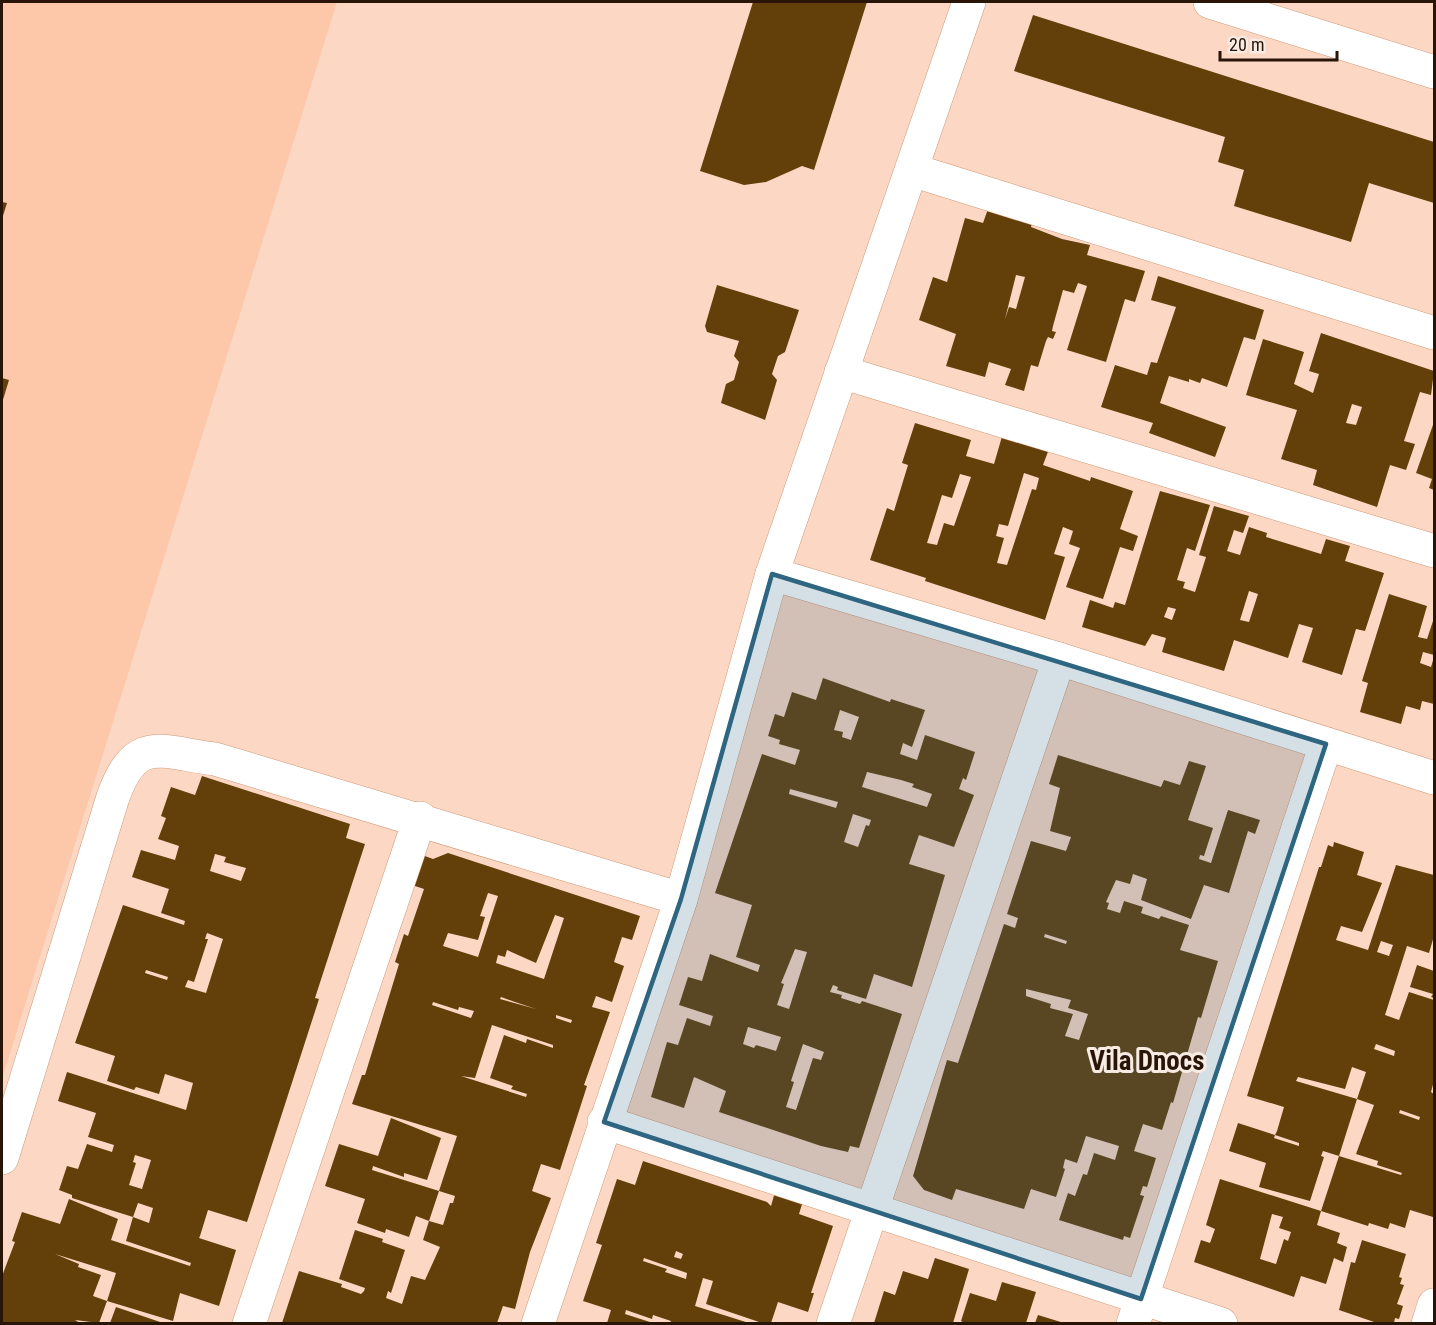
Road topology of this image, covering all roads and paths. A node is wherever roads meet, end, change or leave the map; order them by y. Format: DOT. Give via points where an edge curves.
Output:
graph roads {
  1 [pos="969,2"];
  2 [pos="1210,2"];
  3 [pos="1434,72"];
  4 [pos="912,170"];
  5 [pos="1434,333"];
  6 [pos="841,372"];
  7 [pos="1434,551"];
  8 [pos="772,574"];
  9 [pos="1059,659"];
  10 [pos="1326,744"];
  11 [pos="1434,778"];
  12 [pos="420,818"];
  13 [pos="681,899"];
  14 [pos="604,1122"];
  15 [pos="2,1158"];
  16 [pos="871,1209"];
  17 [pos="1434,1305"];
  18 [pos="1137,1311"];
  19 [pos="249,1323"];
  20 [pos="538,1323"];
  21 [pos="833,1323"];
  22 [pos="1221,1323"];
  23 [pos="1428,1323"];
  1 -- 4 [label="street"];
  2 -- 3 [label="street"];
  4 -- 5 [label="street"];
  4 -- 6 [label="street"];
  6 -- 7 [label="street"];
  6 -- 8 [label="street"];
  8 -- 9 [label="street"];
  8 -- 13 [label="street"];
  9 -- 10 [label="street"];
  9 -- 16 [label="street"];
  10 -- 11 [label="street"];
  10 -- 18 [label="street"];
  12 -- 13 [label="street"];
  12 -- 15 [label="street" via="215,759 149,750 130,760 113,797"];
  12 -- 19 [label="street"];
  13 -- 14 [label="street"];
  14 -- 16 [label="street"];
  14 -- 20 [label="street"];
  16 -- 18 [label="street"];
  16 -- 21 [label="street"];
  17 -- 23 [label="street"];
  18 -- 22 [label="street"];
}
